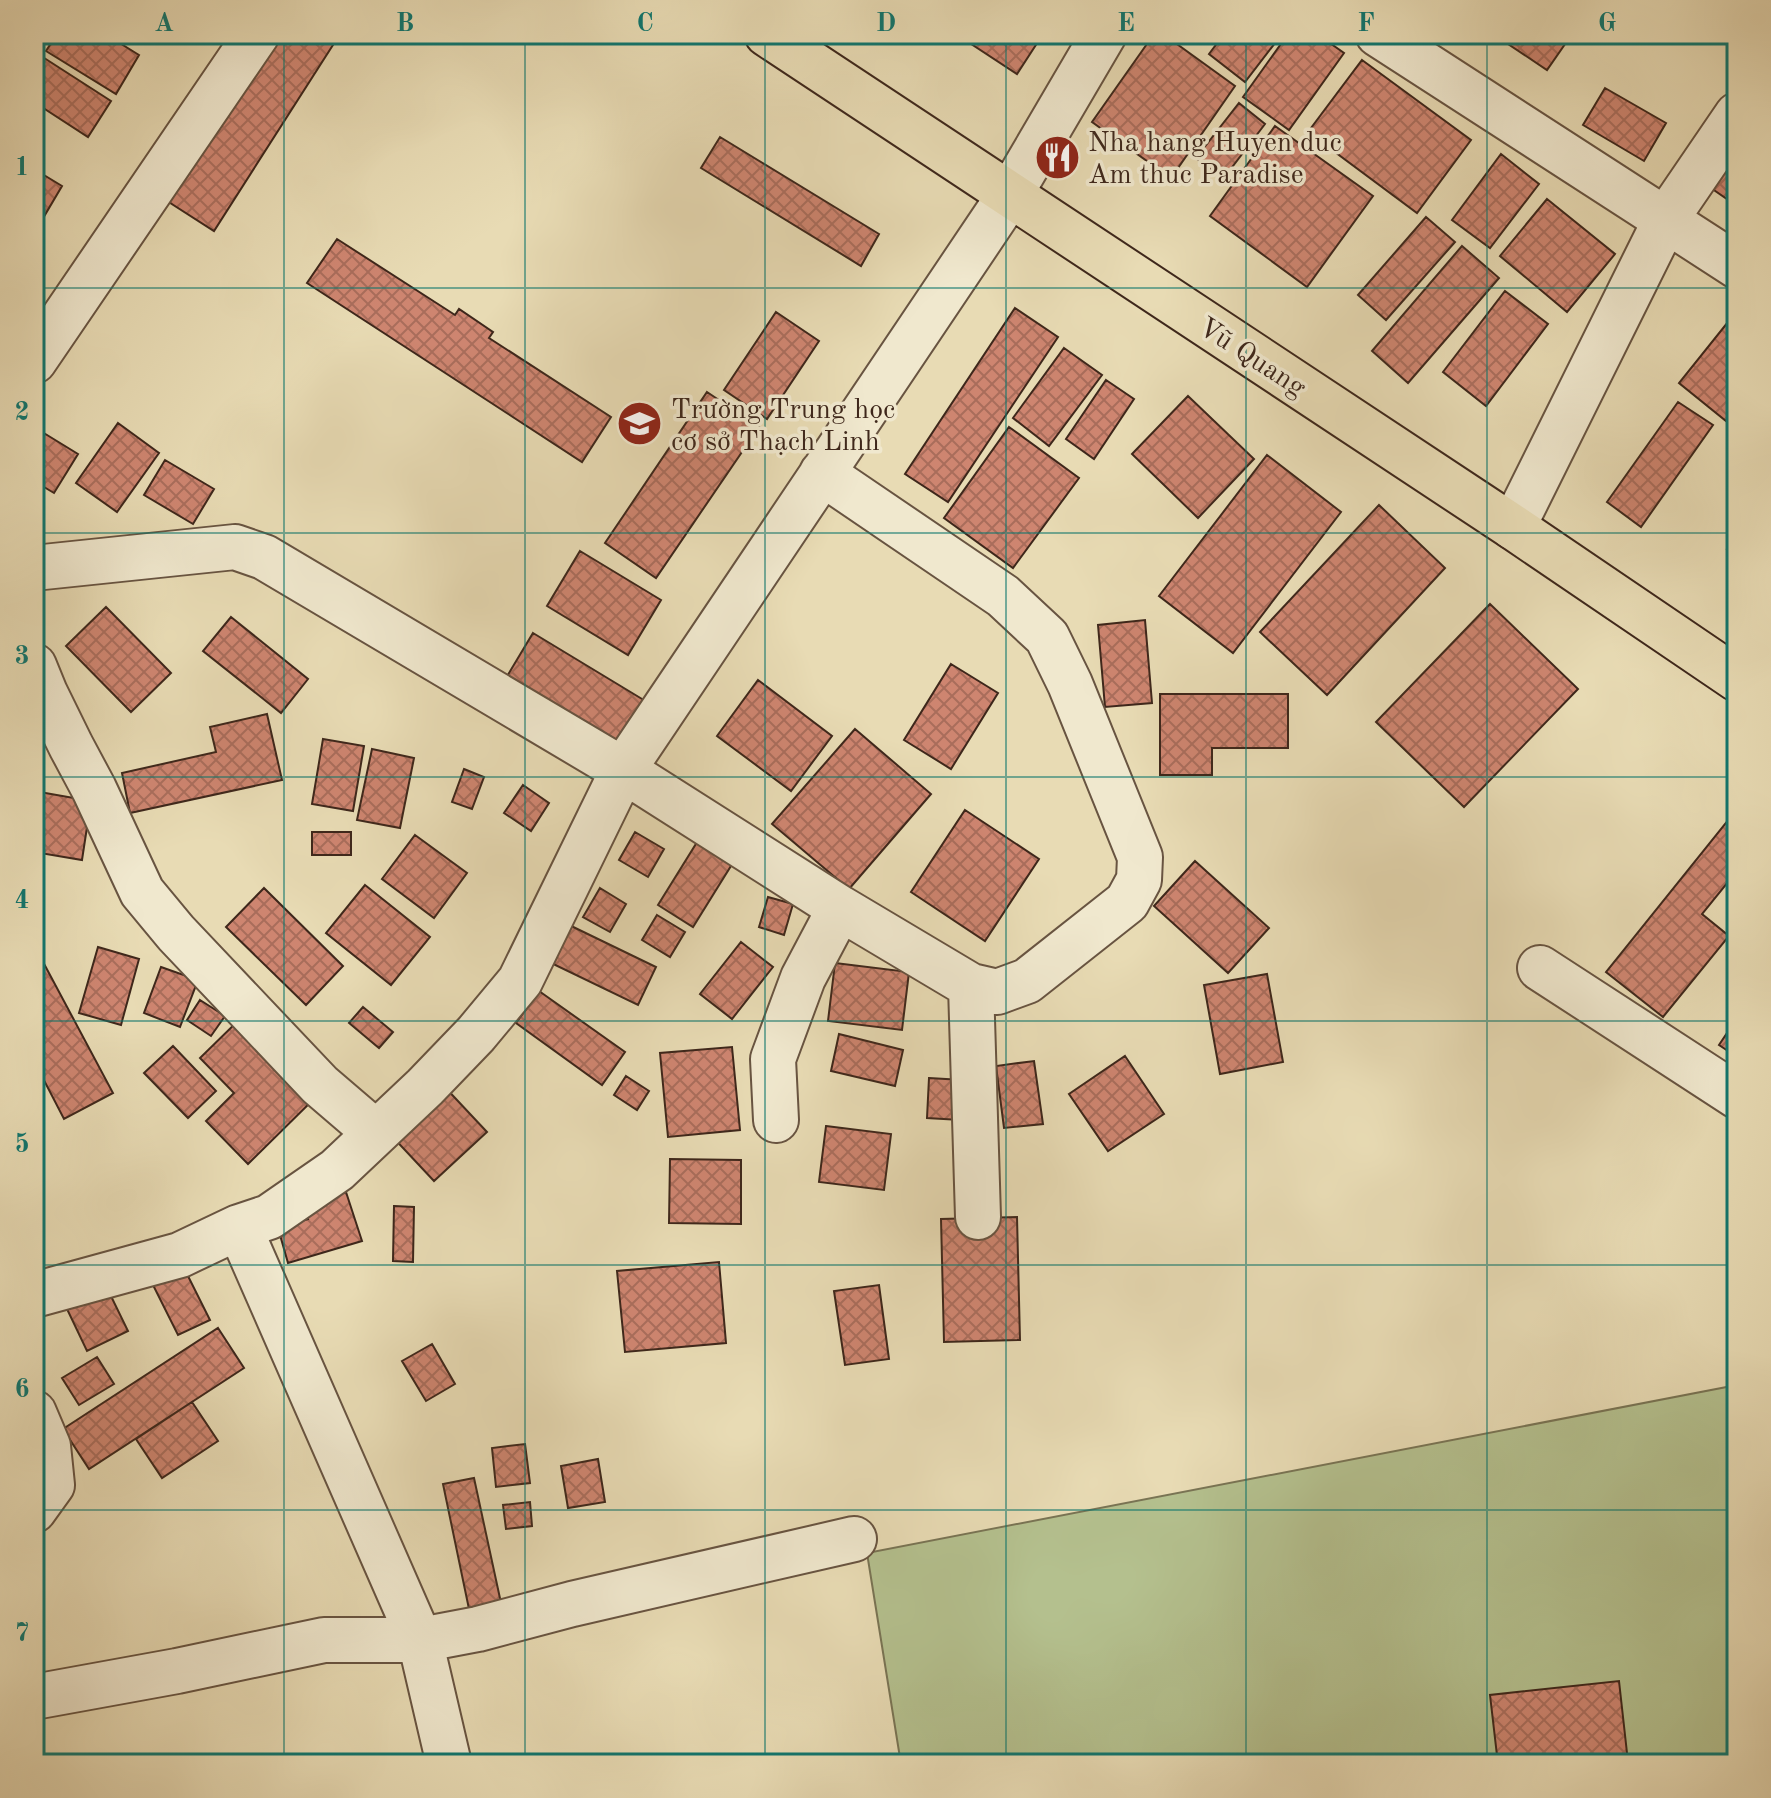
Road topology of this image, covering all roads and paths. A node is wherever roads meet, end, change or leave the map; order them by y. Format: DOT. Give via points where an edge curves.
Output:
graph roads {
  1 [pos="257,34"];
  2 [pos="767,34"];
  3 [pos="1104,34"];
  4 [pos="1378,34"];
  5 [pos="1737,115"];
  6 [pos="1009,196"];
  7 [pos="1666,219"];
  8 [pos="1737,266"];
  9 [pos="34,361"];
  10 [pos="822,473"];
  11 [pos="1513,527"];
  12 [pos="34,568"];
  13 [pos="34,666"];
  14 [pos="1737,679"];
  15 [pos="623,770"];
  16 [pos="840,908"];
  17 [pos="1540,968"];
  18 [pos="971,986"];
  19 [pos="1737,1096"];
  20 [pos="776,1120"];
  21 [pos="376,1133"];
  22 [pos="978,1217"];
  23 [pos="239,1227"];
  24 [pos="34,1295"];
  25 [pos="34,1413"];
  26 [pos="34,1510"];
  27 [pos="854,1539"];
  28 [pos="420,1640"];
  29 [pos="34,1697"];
  30 [pos="449,1764"];
  1 -- 9 [label="street"];
  2 -- 6 [label="main road, Vũ Quang"];
  3 -- 6 [label="street"];
  4 -- 7 [label="street"];
  5 -- 7 [label="street"];
  6 -- 10 [label="street"];
  6 -- 11 [label="main road, Vũ Quang"];
  7 -- 8 [label="street"];
  7 -- 11 [label="street"];
  10 -- 15 [label="street"];
  10 -- 18 [label="street" via="1003,596 1047,637 1140,857 1139,880 1127,902 1027,981 997,992"];
  11 -- 14 [label="main road, Vũ Quang"];
  12 -- 15 [label="street" via="235,547 264,557"];
  13 -- 21 [label="street" via="142,892 310,1075"];
  15 -- 16 [label="street"];
  15 -- 21 [label="street" via="520,981 476,1034"];
  16 -- 18 [label="street"];
  16 -- 20 [label="street" via="803,978 773,1059"];
  17 -- 19 [label="street"];
  18 -- 22 [label="street"];
  21 -- 23 [label="street" via="299,1198 269,1217"];
  23 -- 24 [label="street" via="180,1255"];
  23 -- 28 [label="street"];
  25 -- 26 [label="street" via="48,1446 52,1485"];
  27 -- 28 [label="street"];
  28 -- 29 [label="street" via="324,1640"];
  28 -- 30 [label="street"];
}
